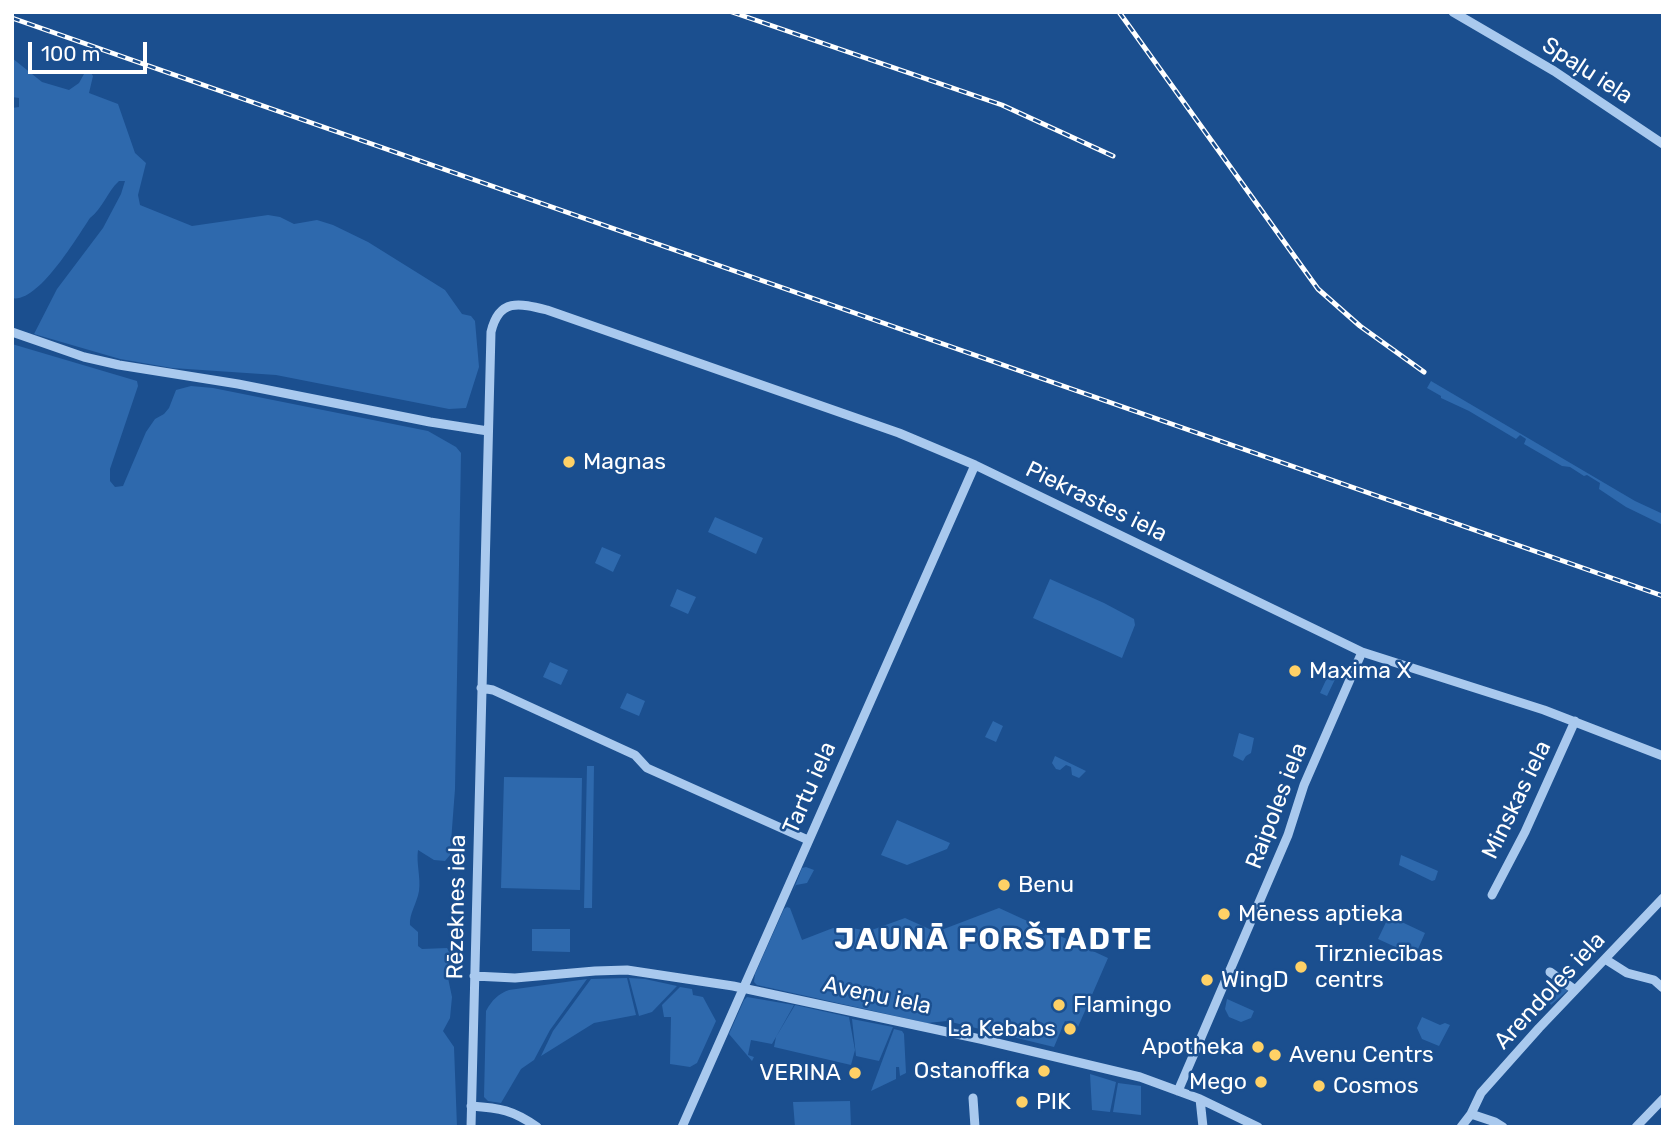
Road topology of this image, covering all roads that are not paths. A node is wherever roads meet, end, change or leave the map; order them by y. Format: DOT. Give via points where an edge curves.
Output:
graph roads {
  1 [pos="1453,12"];
  2 [pos="1663,144"];
  3 [pos="506,307"];
  4 [pos="12,332"];
  5 [pos="488,431"];
  6 [pos="975,465"];
  7 [pos="1362,652"];
  8 [pos="481,688"];
  9 [pos="1575,721"];
  10 [pos="1663,756"];
  11 [pos="808,840"];
  12 [pos="1492,895"];
  13 [pos="1663,898"];
  14 [pos="1605,959"];
  15 [pos="1550,972"];
  16 [pos="474,976"];
  17 [pos="743,988"];
  18 [pos="1663,988"];
  19 [pos="1575,990"];
  20 [pos="1178,1091"];
  21 [pos="972,1098"];
  22 [pos="1200,1099"];
  23 [pos="1663,1100"];
  24 [pos="471,1106"];
  25 [pos="1471,1114"];
  26 [pos="471,1127"];
  27 [pos="537,1127"];
  28 [pos="682,1127"];
  29 [pos="975,1127"];
  30 [pos="1203,1127"];
  31 [pos="1258,1127"];
  32 [pos="1461,1127"];
  33 [pos="1503,1127"];
  34 [pos="1636,1127"];
  1 -- 2 [label="street, Spaļu iela" via="1554,71"];
  3 -- 5 [label="street, Rēzeknes iela" via="498,313 491,332"];
  3 -- 6 [label="street, Piekrastes iela" via="547,310 899,432"];
  4 -- 5 [label="street" via="119,365"];
  5 -- 8 [label="street, Rēzeknes iela"];
  6 -- 7 [label="street, Piekrastes iela"];
  6 -- 11 [label="street, Tartu iela"];
  7 -- 9 [label="street, Piekrastes iela"];
  7 -- 20 [label="street, Raipoles iela"];
  8 -- 11 [label="street" via="635,755 647,768"];
  8 -- 16 [label="street, Rēzeknes iela"];
  9 -- 10 [label="street, Piekrastes iela"];
  9 -- 12 [label="street, Minskas iela"];
  11 -- 17 [label="street, Tartu iela"];
  13 -- 14 [label="street, Arendoles iela"];
  14 -- 18 [label="street"];
  14 -- 19 [label="street, Arendoles iela"];
  15 -- 19 [label="street"];
  16 -- 17 [label="street, Aveņu iela" via="515,978 627,970"];
  16 -- 24 [label="street, Rēzeknes iela"];
  17 -- 20 [label="street, Aveņu iela" via="1092,1064"];
  17 -- 28 [label="street, Tartu iela"];
  19 -- 25 [label="street, Arendoles iela" via="1481,1093"];
  20 -- 22 [label="street, Aveņu iela"];
  21 -- 29 [label="street"];
  22 -- 30 [label="street"];
  22 -- 31 [label="street, Aveņu iela"];
  23 -- 34 [label="street"];
  24 -- 26 [label="street, Rēzeknes iela"];
  24 -- 27 [label="street" via="518,1114"];
  25 -- 32 [label="street"];
  25 -- 33 [label="street"];
}
